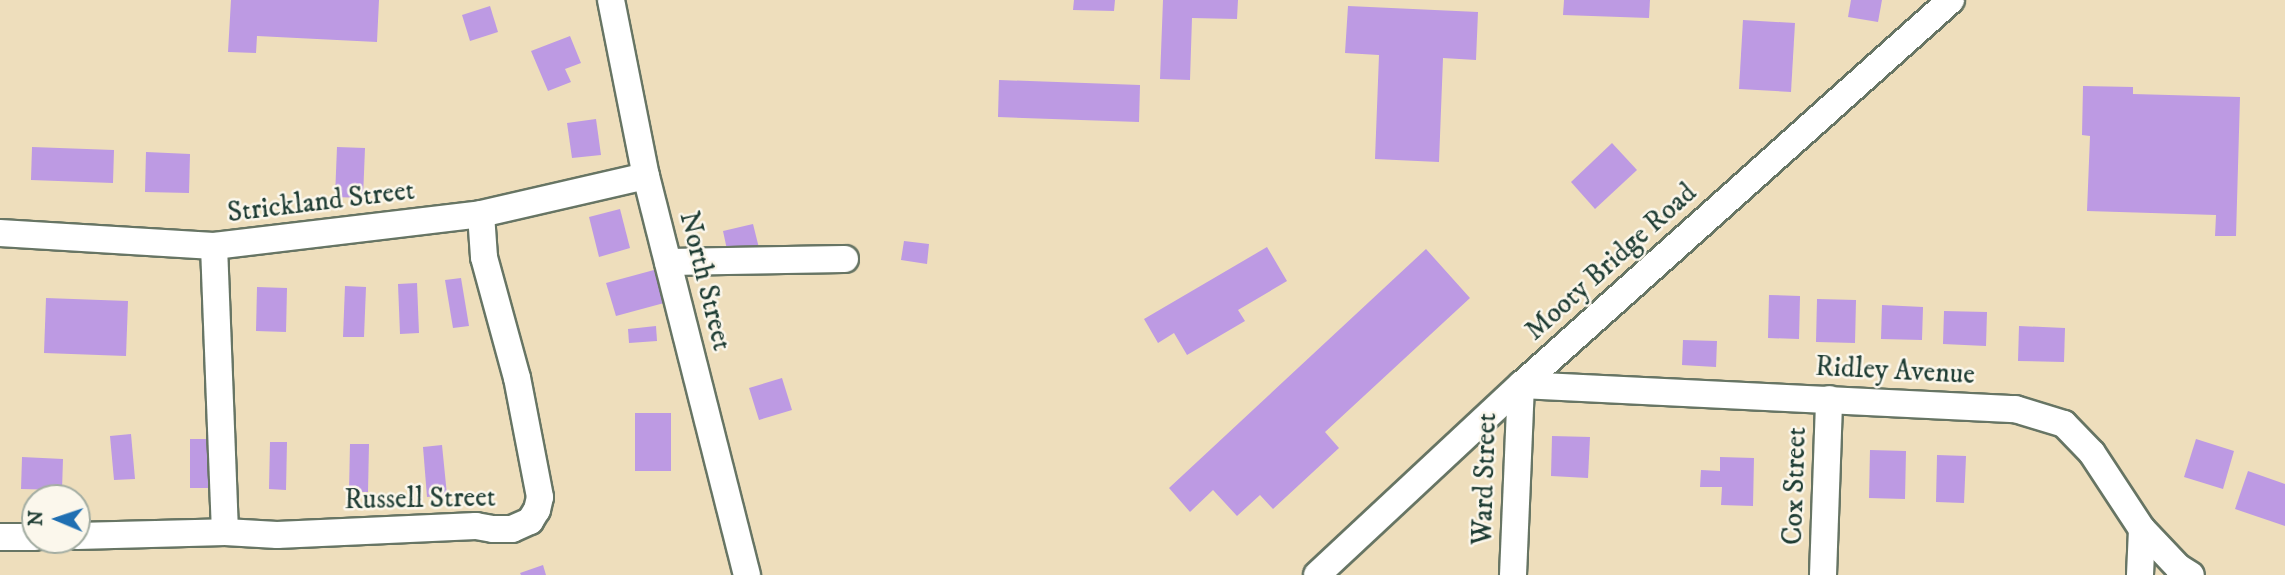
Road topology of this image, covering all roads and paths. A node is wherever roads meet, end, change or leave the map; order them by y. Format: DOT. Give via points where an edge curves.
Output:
graph roads {
  1 [pos="611,0"];
  2 [pos="1951,0"];
  3 [pos="646,176"];
  4 [pos="481,214"];
  5 [pos="0,233"];
  6 [pos="214,246"];
  7 [pos="845,259"];
  8 [pos="668,262"];
  9 [pos="1521,385"];
  10 [pos="1829,399"];
  11 [pos="2141,529"];
  12 [pos="225,532"];
  13 [pos="91,536"];
  14 [pos="0,537"];
  15 [pos="21,537"];
  16 [pos="747,575"];
  17 [pos="1317,575"];
  18 [pos="1513,575"];
  19 [pos="1823,575"];
  20 [pos="2140,575"];
  21 [pos="2191,575"];
  1 -- 3 [label="street, North Street"];
  2 -- 9 [label="street, Mooty Bridge Road"];
  3 -- 4 [label="street, Strickland Street"];
  3 -- 8 [label="street, North Street"];
  4 -- 6 [label="street, Strickland Street"];
  4 -- 12 [label="street, Russell Street" via="484,257 517,378 540,497 530,521 512,529 476,526 277,535"];
  5 -- 6 [label="street, Strickland Street"];
  6 -- 12 [label="street"];
  7 -- 8 [label="street"];
  8 -- 16 [label="street, North Street"];
  9 -- 10 [label="street, Ridley Avenue"];
  9 -- 17 [label="street, Mooty Bridge Road"];
  9 -- 18 [label="street, Ward Street"];
  10 -- 11 [label="street, Ridley Avenue" via="2015,409 2064,424 2092,453"];
  10 -- 19 [label="street, Cox Street"];
  11 -- 20 [label="street"];
  11 -- 21 [label="street, Ridley Avenue"];
  12 -- 13 [label="street, Russell Street"];
  14 -- 15 [label="street"];
}
